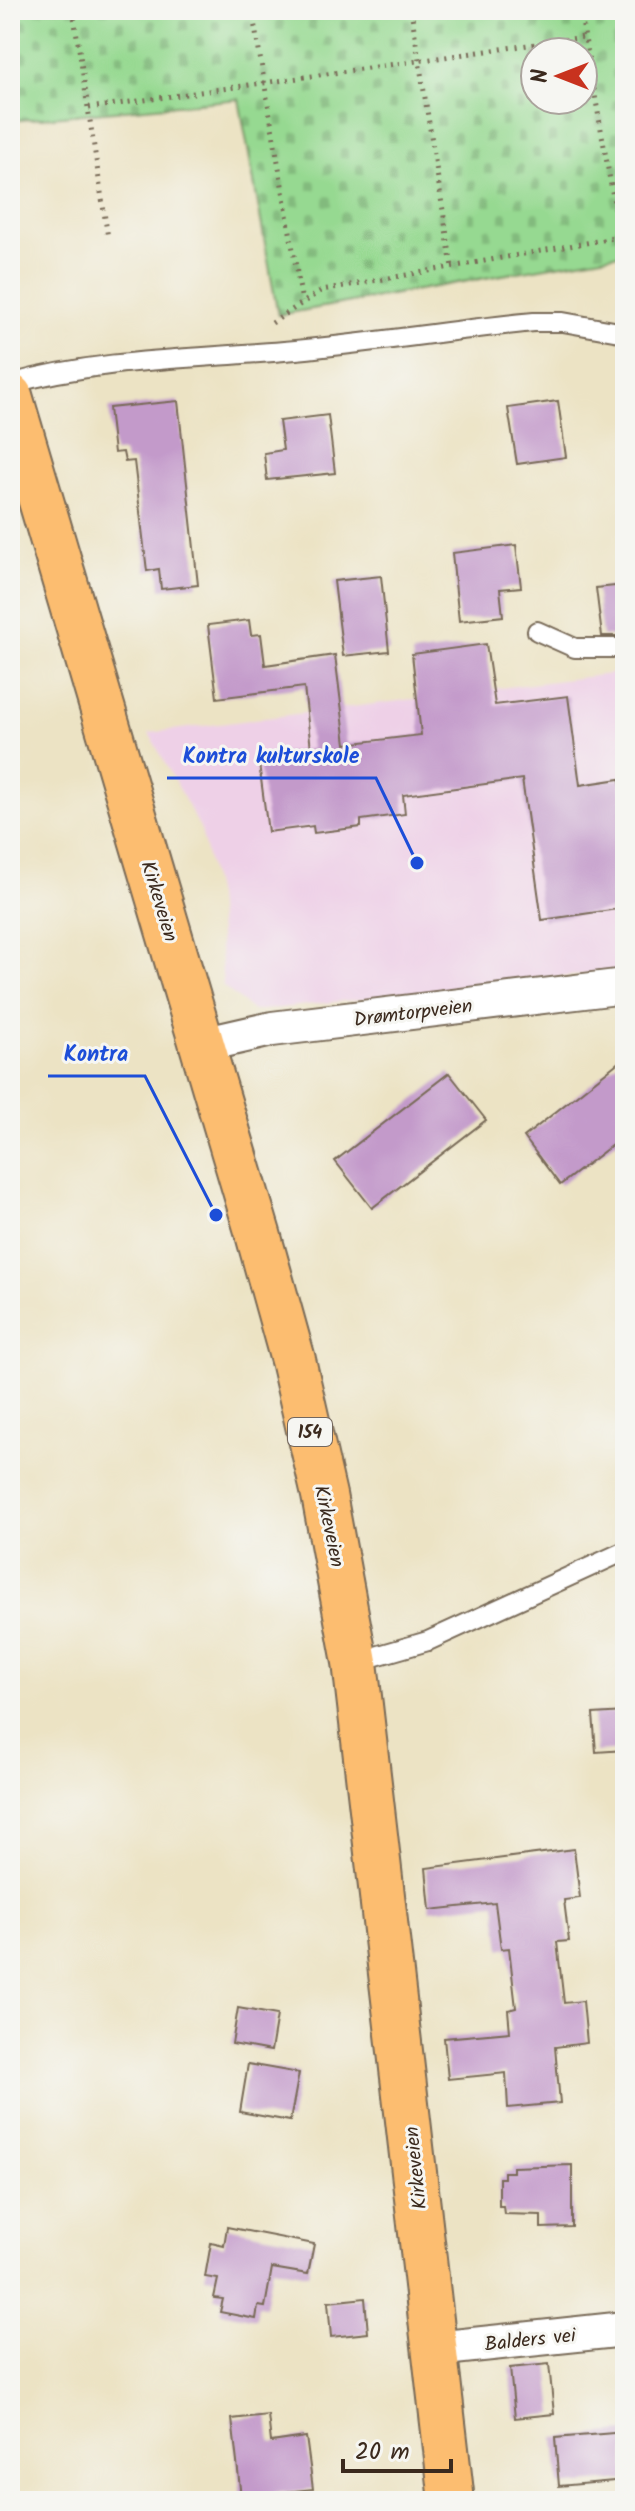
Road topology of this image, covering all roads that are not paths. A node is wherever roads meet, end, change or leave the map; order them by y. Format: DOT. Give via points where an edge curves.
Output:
graph roads {
  1 [pos="625,333"];
  2 [pos="10,384"];
  3 [pos="10,396"];
  4 [pos="537,631"];
  5 [pos="625,648"];
  6 [pos="625,986"];
  7 [pos="202,1045"];
  8 [pos="625,1551"];
  9 [pos="355,1662"];
  10 [pos="625,2329"];
  11 [pos="435,2349"];
  12 [pos="452,2501"];
  1 -- 2 [label="lane" via="534,322 311,349 144,361"];
  3 -- 7 [label="main road, Kirkeveien / 154"];
  4 -- 5 [label="lane" via="575,648"];
  6 -- 7 [label="street, Drømtorpveien" via="272,1029"];
  7 -- 9 [label="main road, Kirkeveien / 154" via="293,1360"];
  8 -- 9 [label="lane" via="428,1641"];
  9 -- 11 [label="main road, Kirkeveien / 154"];
  10 -- 11 [label="street, Balders vei"];
  11 -- 12 [label="main road, Kirkeveien / 154"];
}
